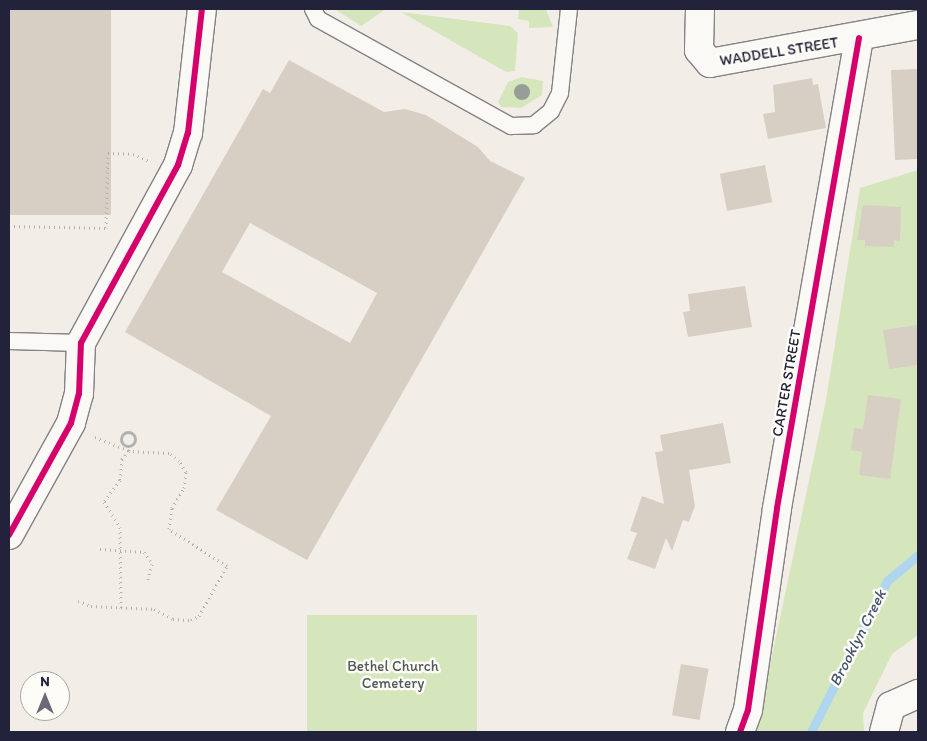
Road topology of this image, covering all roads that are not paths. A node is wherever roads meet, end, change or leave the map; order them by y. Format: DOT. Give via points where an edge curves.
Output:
graph roads {
  1 [pos="202,9"];
  2 [pos="313,9"];
  3 [pos="569,9"];
  4 [pos="700,9"];
  5 [pos="918,24"];
  6 [pos="859,38"];
  7 [pos="9,341"];
  8 [pos="80,343"];
  9 [pos="9,535"];
  10 [pos="918,694"];
  11 [pos="740,732"];
  12 [pos="884,732"];
  1 -- 8 [label="street" via="188,133 178,165"];
  2 -- 3 [label="lane" via="318,19 511,126 534,125 551,111 560,93"];
  4 -- 6 [label="street, WADDELL STREET" via="701,56 710,62"];
  5 -- 6 [label="street, WADDELL STREET"];
  6 -- 11 [label="street, CARTER STREET" via="777,508 748,710"];
  7 -- 8 [label="lane"];
  8 -- 9 [label="street" via="79,394 71,423"];
  10 -- 12 [label="street" via="891,706"];
}
